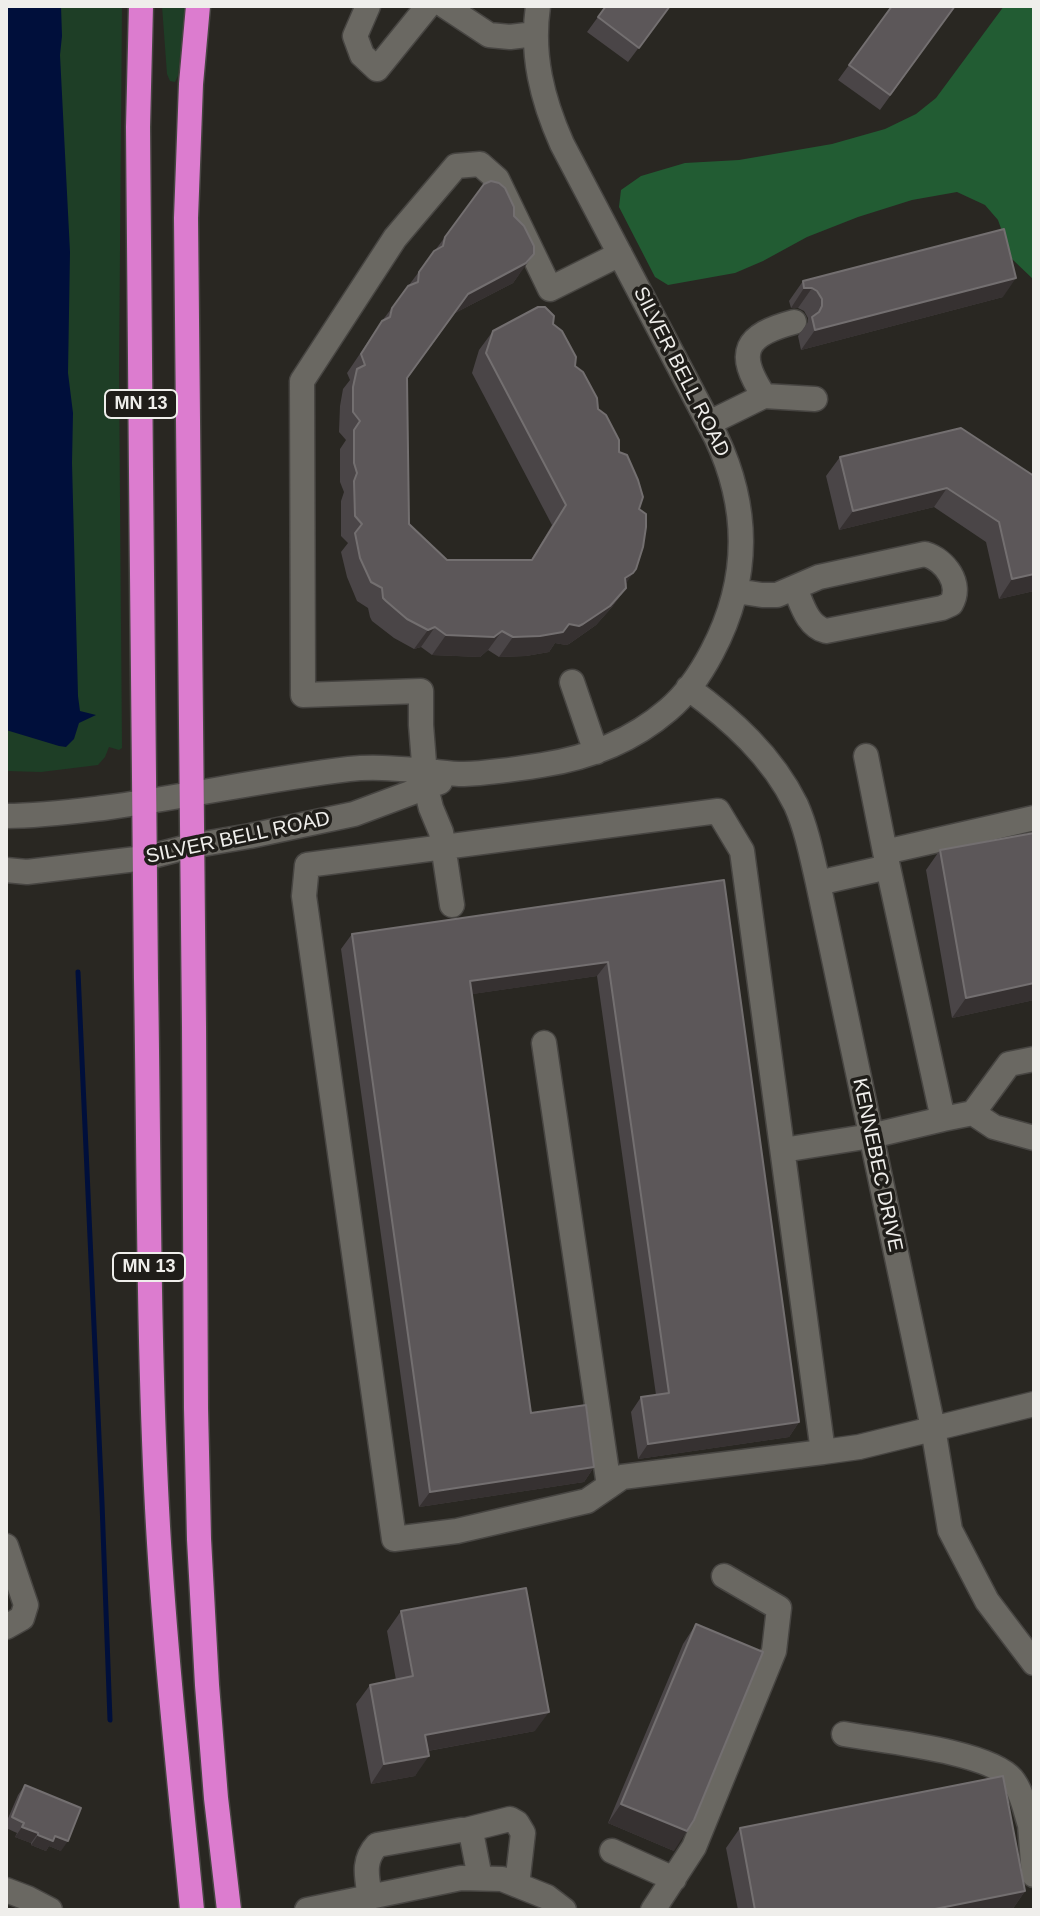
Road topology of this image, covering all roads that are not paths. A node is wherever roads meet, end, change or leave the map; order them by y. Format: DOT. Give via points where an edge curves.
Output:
graph roads {
  1 [pos="141,6"];
  2 [pos="198,6"];
  3 [pos="368,6"];
  4 [pos="428,6"];
  5 [pos="538,6"];
  6 [pos="458,10"];
  7 [pos="535,34"];
  8 [pos="620,254"];
  9 [pos="794,322"];
  10 [pos="764,396"];
  11 [pos="815,399"];
  12 [pos="709,423"];
  13 [pos="795,588"];
  14 [pos="736,591"];
  15 [pos="572,682"];
  16 [pos="688,688"];
  17 [pos="596,752"];
  18 [pos="866,756"];
  19 [pos="425,779"];
  20 [pos="192,794"];
  21 [pos="6,802"];
  22 [pos="144,802"];
  23 [pos="48,815"];
  24 [pos="6,816"];
  25 [pos="1034,818"];
  26 [pos="191,846"];
  27 [pos="443,847"];
  28 [pos="145,858"];
  29 [pos="886,859"];
  30 [pos="6,870"];
  31 [pos="818,883"];
  32 [pos="452,905"];
  33 [pos="544,1043"];
  34 [pos="1034,1059"];
  35 [pos="973,1113"];
  36 [pos="943,1119"];
  37 [pos="871,1136"];
  38 [pos="1034,1138"];
  39 [pos="783,1150"];
  40 [pos="1034,1404"];
  41 [pos="933,1428"];
  42 [pos="823,1452"];
  43 [pos="609,1486"];
  44 [pos="6,1546"];
  45 [pos="10,1572"];
  46 [pos="724,1576"];
  47 [pos="6,1627"];
  48 [pos="1034,1663"];
  49 [pos="844,1734"];
  50 [pos="1032,1825"];
  51 [pos="466,1830"];
  52 [pos="612,1851"];
  53 [pos="1034,1875"];
  54 [pos="480,1878"];
  55 [pos="674,1879"];
  56 [pos="517,1885"];
  57 [pos="6,1890"];
  58 [pos="361,1902"];
  59 [pos="50,1910"];
  60 [pos="192,1910"];
  61 [pos="229,1910"];
  62 [pos="307,1910"];
  63 [pos="564,1910"];
  64 [pos="653,1910"];
  1 -- 22 [label="highway, MN 13"];
  2 -- 20 [label="highway, MN 13" via="186,218"];
  3 -- 4 [label="street" via="355,36 362,55 377,69"];
  5 -- 7 [label="street, SILVER BELL ROAD"];
  6 -- 7 [label="street" via="489,35"];
  7 -- 8 [label="street, SILVER BELL ROAD" via="550,117"];
  8 -- 12 [label="street, SILVER BELL ROAD"];
  8 -- 19 [label="street" via="550,289 497,179 480,164 456,166 395,238 302,381 303,695 421,691"];
  9 -- 10 [label="street" via="757,337 749,350 748,365"];
  10 -- 11 [label="street"];
  10 -- 12 [label="street"];
  12 -- 14 [label="street, SILVER BELL ROAD" via="739,501"];
  13 -- 13 [label="street" via="812,624 826,631 942,608 955,594 949,570 925,554 819,577"];
  13 -- 14 [label="street" via="771,596"];
  14 -- 16 [label="street, SILVER BELL ROAD" via="717,642"];
  15 -- 17 [label="street"];
  16 -- 17 [label="street, SILVER BELL ROAD" via="648,725"];
  16 -- 31 [label="street, KENNEBEC DRIVE" via="748,738 778,775 800,816"];
  17 -- 19 [label="street, SILVER BELL ROAD" via="543,765"];
  18 -- 29 [label="street"];
  19 -- 20 [label="street, SILVER BELL ROAD" via="393,768 351,769"];
  19 -- 26 [label="street, SILVER BELL ROAD" via="354,814"];
  19 -- 27 [label="street"];
  20 -- 22 [label="street, SILVER BELL ROAD"];
  20 -- 26 [label="highway, MN 13"];
  21 -- 23 [label="street"];
  22 -- 23 [label="street, SILVER BELL ROAD"];
  22 -- 28 [label="highway, MN 13"];
  23 -- 24 [label="street, SILVER BELL ROAD"];
  25 -- 29 [label="street"];
  26 -- 28 [label="street, SILVER BELL ROAD"];
  26 -- 61 [label="highway, MN 13" via="199,1539"];
  27 -- 32 [label="street"];
  27 -- 39 [label="street" via="718,811 742,851"];
  27 -- 43 [label="street" via="307,865 304,896 394,1539 457,1531 587,1501"];
  28 -- 30 [label="street, SILVER BELL ROAD"];
  28 -- 60 [label="highway, MN 13" via="156,1496"];
  29 -- 31 [label="street"];
  29 -- 36 [label="street"];
  31 -- 37 [label="street, KENNEBEC DRIVE"];
  33 -- 43 [label="street"];
  34 -- 35 [label="street" via="1009,1064"];
  35 -- 36 [label="street"];
  35 -- 38 [label="street" via="994,1127"];
  36 -- 37 [label="street"];
  37 -- 39 [label="street"];
  37 -- 41 [label="street, KENNEBEC DRIVE"];
  39 -- 42 [label="street"];
  40 -- 41 [label="street"];
  41 -- 42 [label="street"];
  41 -- 48 [label="street, KENNEBEC DRIVE" via="950,1530 987,1601"];
  42 -- 43 [label="street" via="622,1477"];
  44 -- 45 [label="street"];
  45 -- 47 [label="street" via="25,1611"];
  46 -- 55 [label="street" via="779,1608 774,1651 694,1847"];
  49 -- 50 [label="street" via="980,1760 1010,1777"];
  50 -- 53 [label="street"];
  51 -- 54 [label="street"];
  51 -- 56 [label="street" via="510,1819 517,1823 523,1833"];
  51 -- 58 [label="street" via="377,1845 369,1854"];
  52 -- 55 [label="street"];
  54 -- 56 [label="street"];
  54 -- 58 [label="street"];
  55 -- 64 [label="street"];
  56 -- 63 [label="street"];
  57 -- 59 [label="street"];
  58 -- 62 [label="street"];
}
